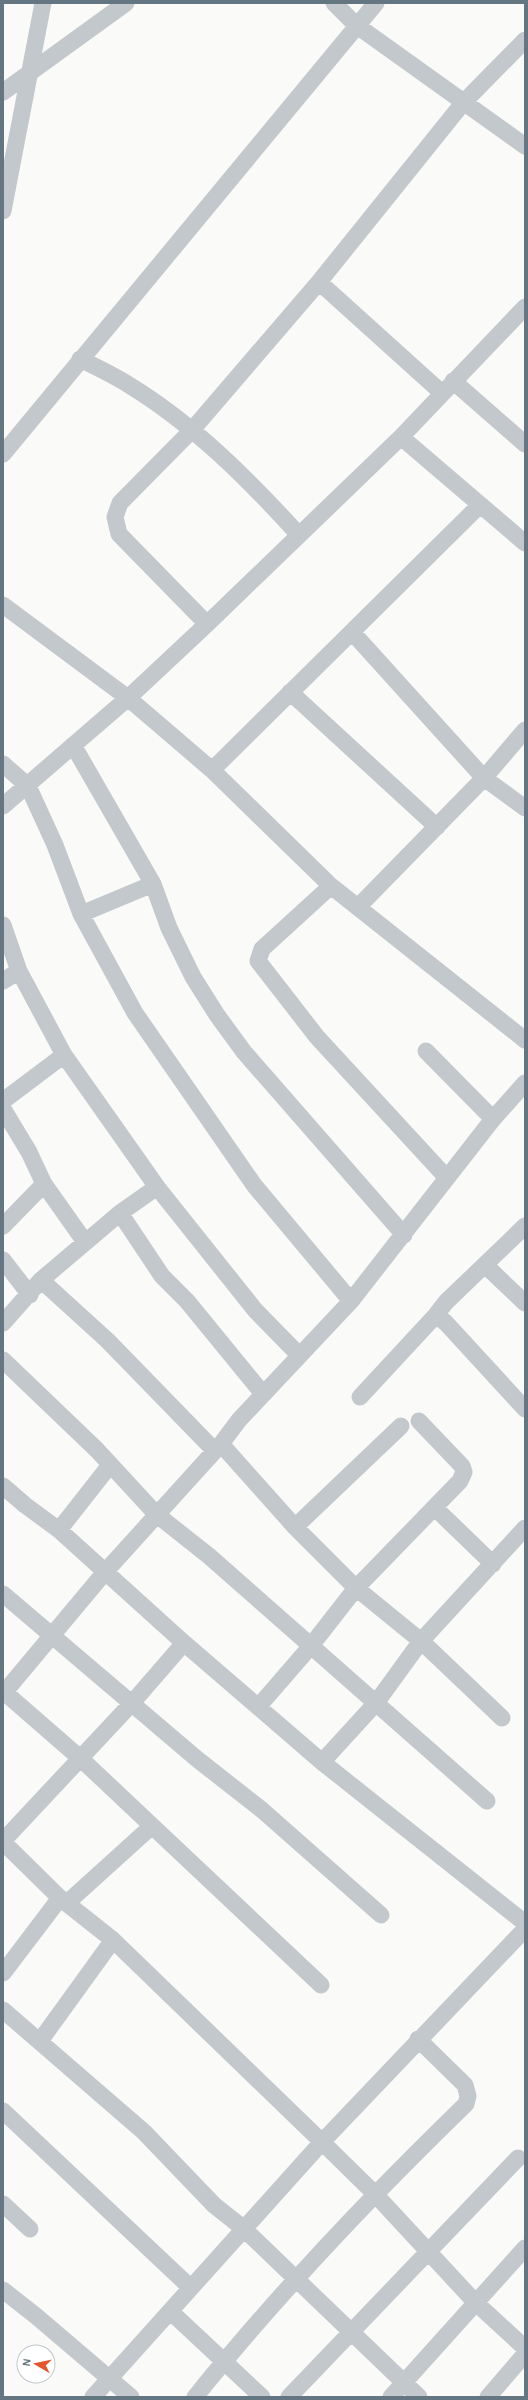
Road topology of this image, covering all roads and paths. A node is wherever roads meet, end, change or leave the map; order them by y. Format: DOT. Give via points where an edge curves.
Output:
graph roads {
  1 [pos="43,3"];
  2 [pos="126,3"];
  3 [pos="334,3"];
  4 [pos="376,3"];
  5 [pos="356,25"];
  6 [pos="525,40"];
  7 [pos="28,74"];
  8 [pos="3,92"];
  9 [pos="462,103"];
  10 [pos="525,146"];
  11 [pos="3,210"];
  12 [pos="319,282"];
  13 [pos="525,307"];
  14 [pos="80,358"];
  15 [pos="448,387"];
  16 [pos="192,430"];
  17 [pos="401,437"];
  18 [pos="525,444"];
  19 [pos="3,454"];
  20 [pos="480,505"];
  21 [pos="298,534"];
  22 [pos="525,543"];
  23 [pos="3,605"];
  24 [pos="207,624"];
  25 [pos="352,632"];
  26 [pos="290,692"];
  27 [pos="128,698"];
  28 [pos="525,730"];
  29 [pos="73,745"];
  30 [pos="3,764"];
  31 [pos="212,770"];
  32 [pos="484,778"];
  33 [pos="28,786"];
  34 [pos="3,806"];
  35 [pos="525,808"];
  36 [pos="437,827"];
  37 [pos="153,884"];
  38 [pos="331,886"];
  39 [pos="358,907"];
  40 [pos="81,914"];
  41 [pos="3,925"];
  42 [pos="19,972"];
  43 [pos="3,980"];
  44 [pos="525,1040"];
  45 [pos="426,1051"];
  46 [pos="64,1055"];
  47 [pos="525,1083"];
  48 [pos="3,1101"];
  49 [pos="3,1109"];
  50 [pos="493,1119"];
  51 [pos="447,1178"];
  52 [pos="44,1184"];
  53 [pos="157,1187"];
  54 [pos="120,1213"];
  55 [pos="3,1226"];
  56 [pos="525,1226"];
  57 [pos="404,1235"];
  58 [pos="85,1242"];
  59 [pos="3,1260"];
  60 [pos="485,1265"];
  61 [pos="41,1280"];
  62 [pos="30,1295"];
  63 [pos="351,1301"];
  64 [pos="525,1303"];
  65 [pos="436,1315"];
  66 [pos="3,1323"];
  67 [pos="300,1355"];
  68 [pos="3,1360"];
  69 [pos="263,1394"];
  70 [pos="360,1397"];
  71 [pos="525,1410"];
  72 [pos="419,1421"];
  73 [pos="401,1426"];
  74 [pos="218,1447"];
  75 [pos="110,1465"];
  76 [pos="3,1486"];
  77 [pos="435,1508"];
  78 [pos="156,1514"];
  79 [pos="295,1527"];
  80 [pos="525,1528"];
  81 [pos="59,1530"];
  82 [pos="492,1564"];
  83 [pos="105,1572"];
  84 [pos="356,1588"];
  85 [pos="3,1594"];
  86 [pos="51,1637"];
  87 [pos="421,1641"];
  88 [pos="184,1643"];
  89 [pos="310,1647"];
  90 [pos="3,1693"];
  91 [pos="132,1703"];
  92 [pos="376,1703"];
  93 [pos="258,1707"];
  94 [pos="502,1718"];
  95 [pos="80,1758"];
  96 [pos="322,1762"];
  97 [pos="487,1801"];
  98 [pos="152,1826"];
  99 [pos="3,1842"];
  100 [pos="64,1900"];
  101 [pos="381,1915"];
  102 [pos="525,1923"];
  103 [pos="525,1928"];
  104 [pos="113,1940"];
  105 [pos="3,1973"];
  106 [pos="321,1985"];
  107 [pos="3,2010"];
  108 [pos="418,2039"];
  109 [pos="40,2041"];
  110 [pos="3,2111"];
  111 [pos="322,2142"];
  112 [pos="518,2158"];
  113 [pos="374,2193"];
  114 [pos="3,2204"];
  115 [pos="243,2228"];
  116 [pos="30,2229"];
  117 [pos="525,2248"];
  118 [pos="427,2251"];
  119 [pos="296,2279"];
  120 [pos="191,2288"];
  121 [pos="3,2290"];
  122 [pos="475,2302"];
  123 [pos="171,2312"];
  124 [pos="351,2331"];
  125 [pos="525,2348"];
  126 [pos="525,2354"];
  127 [pos="224,2361"];
  128 [pos="108,2378"];
  129 [pos="404,2382"];
  130 [pos="93,2397"];
  131 [pos="131,2397"];
  132 [pos="195,2397"];
  133 [pos="262,2397"];
  134 [pos="289,2397"];
  135 [pos="390,2397"];
  136 [pos="419,2397"];
  137 [pos="488,2397"];
  1 -- 7 [label="street"];
  2 -- 7 [label="street"];
  3 -- 5 [label="street"];
  4 -- 5 [label="street"];
  5 -- 9 [label="street"];
  5 -- 14 [label="street"];
  6 -- 9 [label="street"];
  7 -- 8 [label="street"];
  7 -- 11 [label="street"];
  9 -- 10 [label="street"];
  9 -- 12 [label="street"];
  12 -- 15 [label="street"];
  12 -- 16 [label="street"];
  13 -- 15 [label="street"];
  14 -- 16 [label="street" via="129,385"];
  14 -- 19 [label="street"];
  15 -- 17 [label="street"];
  15 -- 18 [label="street"];
  16 -- 21 [label="street" via="265,498"];
  16 -- 24 [label="street" via="120,503 115,518 119,534"];
  17 -- 20 [label="street"];
  17 -- 21 [label="street"];
  20 -- 22 [label="street"];
  20 -- 25 [label="street"];
  21 -- 24 [label="street"];
  23 -- 27 [label="street"];
  24 -- 27 [label="street"];
  25 -- 26 [label="street"];
  25 -- 32 [label="street"];
  26 -- 31 [label="street"];
  26 -- 36 [label="street"];
  27 -- 29 [label="street"];
  27 -- 31 [label="street"];
  28 -- 32 [label="street"];
  29 -- 33 [label="street"];
  29 -- 37 [label="street"];
  30 -- 33 [label="street"];
  31 -- 38 [label="street"];
  32 -- 35 [label="street"];
  32 -- 36 [label="street"];
  33 -- 34 [label="street"];
  33 -- 40 [label="street" via="55,845"];
  36 -- 39 [label="street"];
  37 -- 40 [label="street"];
  37 -- 57 [label="street" via="168,928 193,977 244,1052"];
  38 -- 39 [label="street"];
  38 -- 51 [label="street" via="262,949 258,961 317,1037"];
  39 -- 44 [label="street"];
  40 -- 63 [label="street" via="135,1013 232,1154 254,1185"];
  41 -- 42 [label="street"];
  42 -- 43 [label="street"];
  42 -- 46 [label="street"];
  45 -- 50 [label="street"];
  46 -- 48 [label="street"];
  46 -- 53 [label="street"];
  47 -- 50 [label="street"];
  49 -- 52 [label="street" via="29,1152"];
  50 -- 51 [label="street"];
  51 -- 57 [label="street"];
  52 -- 55 [label="street"];
  52 -- 58 [label="street"];
  53 -- 54 [label="street"];
  53 -- 67 [label="street" via="256,1310"];
  54 -- 58 [label="street"];
  54 -- 69 [label="street" via="162,1276 187,1301"];
  56 -- 60 [label="street"];
  57 -- 63 [label="street"];
  58 -- 61 [label="street"];
  59 -- 62 [label="street"];
  60 -- 64 [label="street"];
  60 -- 65 [label="street"];
  61 -- 62 [label="street"];
  61 -- 74 [label="street"];
  62 -- 66 [label="street"];
  63 -- 67 [label="street"];
  65 -- 70 [label="street"];
  65 -- 71 [label="street"];
  67 -- 69 [label="street"];
  68 -- 75 [label="street"];
  69 -- 74 [label="street"];
  72 -- 77 [label="street" via="462,1466 464,1472 460,1481"];
  73 -- 79 [label="street"];
  74 -- 78 [label="street"];
  74 -- 79 [label="street"];
  75 -- 78 [label="street"];
  75 -- 81 [label="street"];
  76 -- 81 [label="street"];
  77 -- 82 [label="street"];
  77 -- 84 [label="street"];
  78 -- 83 [label="street"];
  78 -- 89 [label="street" via="209,1556"];
  79 -- 84 [label="street"];
  80 -- 82 [label="street"];
  81 -- 83 [label="street"];
  82 -- 87 [label="street"];
  83 -- 86 [label="street"];
  83 -- 88 [label="street"];
  84 -- 87 [label="street"];
  84 -- 89 [label="street"];
  85 -- 86 [label="street"];
  86 -- 90 [label="street"];
  86 -- 91 [label="street"];
  87 -- 92 [label="street"];
  87 -- 94 [label="street"];
  88 -- 91 [label="street"];
  88 -- 93 [label="street"];
  89 -- 92 [label="street"];
  89 -- 93 [label="street"];
  90 -- 95 [label="street"];
  91 -- 95 [label="street"];
  91 -- 101 [label="street" via="197,1760 262,1810"];
  92 -- 96 [label="street"];
  92 -- 97 [label="street"];
  93 -- 96 [label="street"];
  95 -- 98 [label="street"];
  95 -- 99 [label="street"];
  96 -- 102 [label="street"];
  98 -- 100 [label="street"];
  98 -- 106 [label="street"];
  99 -- 100 [label="street"];
  100 -- 104 [label="street"];
  100 -- 105 [label="street"];
  103 -- 108 [label="street"];
  104 -- 109 [label="street"];
  104 -- 111 [label="street"];
  107 -- 109 [label="street"];
  108 -- 111 [label="street"];
  108 -- 113 [label="street" via="465,2085 468,2096 466,2104"];
  109 -- 115 [label="street" via="144,2132 214,2205"];
  110 -- 120 [label="street"];
  111 -- 113 [label="street"];
  111 -- 115 [label="street"];
  112 -- 118 [label="street"];
  113 -- 118 [label="street"];
  113 -- 119 [label="street"];
  114 -- 116 [label="street"];
  115 -- 119 [label="street"];
  115 -- 120 [label="street"];
  117 -- 122 [label="street"];
  118 -- 122 [label="street"];
  118 -- 124 [label="street"];
  119 -- 124 [label="street"];
  119 -- 127 [label="street"];
  120 -- 123 [label="street"];
  121 -- 128 [label="street"];
  122 -- 125 [label="street"];
  122 -- 129 [label="street"];
  123 -- 127 [label="street"];
  123 -- 128 [label="street"];
  124 -- 129 [label="street"];
  124 -- 134 [label="street"];
  126 -- 137 [label="street"];
  127 -- 132 [label="street"];
  127 -- 133 [label="street"];
  128 -- 130 [label="street"];
  128 -- 131 [label="street"];
  129 -- 135 [label="street"];
  129 -- 136 [label="street"];
}
